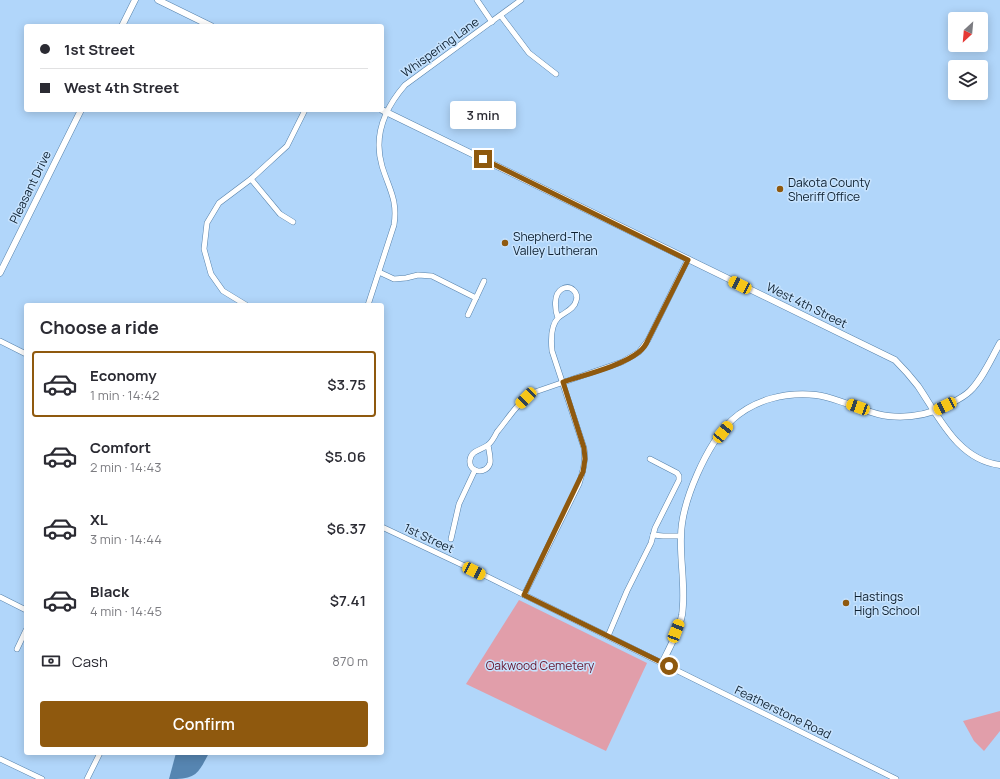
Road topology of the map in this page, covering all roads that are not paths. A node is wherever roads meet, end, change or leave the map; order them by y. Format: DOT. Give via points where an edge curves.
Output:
graph roads {
  1 [pos="135,0"];
  2 [pos="158,0"];
  3 [pos="476,0"];
  4 [pos="521,0"];
  5 [pos="501,16"];
  6 [pos="492,22"];
  7 [pos="123,24"];
  8 [pos="207,24"];
  9 [pos="556,74"];
  10 [pos="384,111"];
  11 [pos="80,112"];
  12 [pos="303,112"];
  13 [pos="384,112"];
  14 [pos="251,179"];
  15 [pos="293,222"];
  16 [pos="688,260"];
  17 [pos="379,272"];
  18 [pos="0,273"];
  19 [pos="484,281"];
  20 [pos="476,298"];
  21 [pos="243,303"];
  22 [pos="369,303"];
  23 [pos="468,314"];
  24 [pos="558,318"];
  25 [pos="0,341"];
  26 [pos="1000,342"];
  27 [pos="24,353"];
  28 [pos="563,382"];
  29 [pos="934,412"];
  30 [pos="488,445"];
  31 [pos="650,459"];
  32 [pos="1000,465"];
  33 [pos="475,470"];
  34 [pos="384,528"];
  35 [pos="653,535"];
  36 [pos="680,536"];
  37 [pos="450,539"];
  38 [pos="524,595"];
  39 [pos="0,597"];
  40 [pos="24,609"];
  41 [pos="24,634"];
  42 [pos="608,636"];
  43 [pos="17,649"];
  44 [pos="662,662"];
  45 [pos="99,755"];
  46 [pos="0,759"];
  47 [pos="42,779"];
  48 [pos="87,779"];
  49 [pos="896,779"];
  1 -- 7 [label="street"];
  2 -- 8 [label="street"];
  3 -- 6 [label="street"];
  4 -- 5 [label="street, Whispering Lane"];
  5 -- 6 [label="street, Whispering Lane"];
  5 -- 9 [label="street" via="529,53"];
  6 -- 10 [label="street, Whispering Lane" via="405,85"];
  10 -- 16 [label="street, West 4th Street"];
  11 -- 18 [label="street, Pleasant Drive"];
  12 -- 14 [label="street" via="287,146"];
  13 -- 17 [label="street, Whispering Lane" via="378,146 395,200 396,213"];
  14 -- 15 [label="street" via="280,214"];
  14 -- 21 [label="street" via="219,203 207,223 204,249 211,274 223,291"];
  16 -- 28 [label="street" via="643,349 622,362"];
  16 -- 29 [label="street, West 4th Street" via="895,360 917,385"];
  17 -- 20 [label="street" via="394,278 432,276"];
  17 -- 22 [label="street, Whispering Lane"];
  19 -- 20 [label="street"];
  20 -- 23 [label="street"];
  24 -- 24 [label="street" via="575,305 577,297 574,290 568,287 558,292 555,310"];
  24 -- 28 [label="street" via="551,344"];
  25 -- 27 [label="street"];
  26 -- 29 [label="street" via="983,375 969,392"];
  28 -- 30 [label="street" via="532,393 526,398"];
  28 -- 38 [label="street" via="584,448 583,472"];
  29 -- 32 [label="street, West 4th Street" via="956,442 983,460"];
  29 -- 36 [label="street" via="910,417 888,416 818,395 795,394 771,398 750,407 732,421 714,443 685,506"];
  30 -- 33 [label="street" via="476,451 470,458 470,464"];
  30 -- 33 [label="street" via="490,465 484,470"];
  31 -- 35 [label="street" via="679,476"];
  33 -- 37 [label="street" via="459,504"];
  34 -- 38 [label="street, 1st Street"];
  35 -- 36 [label="street"];
  35 -- 42 [label="street"];
  36 -- 44 [label="street" via="684,588 682,616"];
  38 -- 42 [label="street, 1st Street"];
  39 -- 40 [label="street"];
  41 -- 43 [label="street"];
  42 -- 44 [label="street, 1st Street"];
  44 -- 49 [label="street, Featherstone Road"];
  45 -- 48 [label="street"];
  46 -- 47 [label="street"];
}
